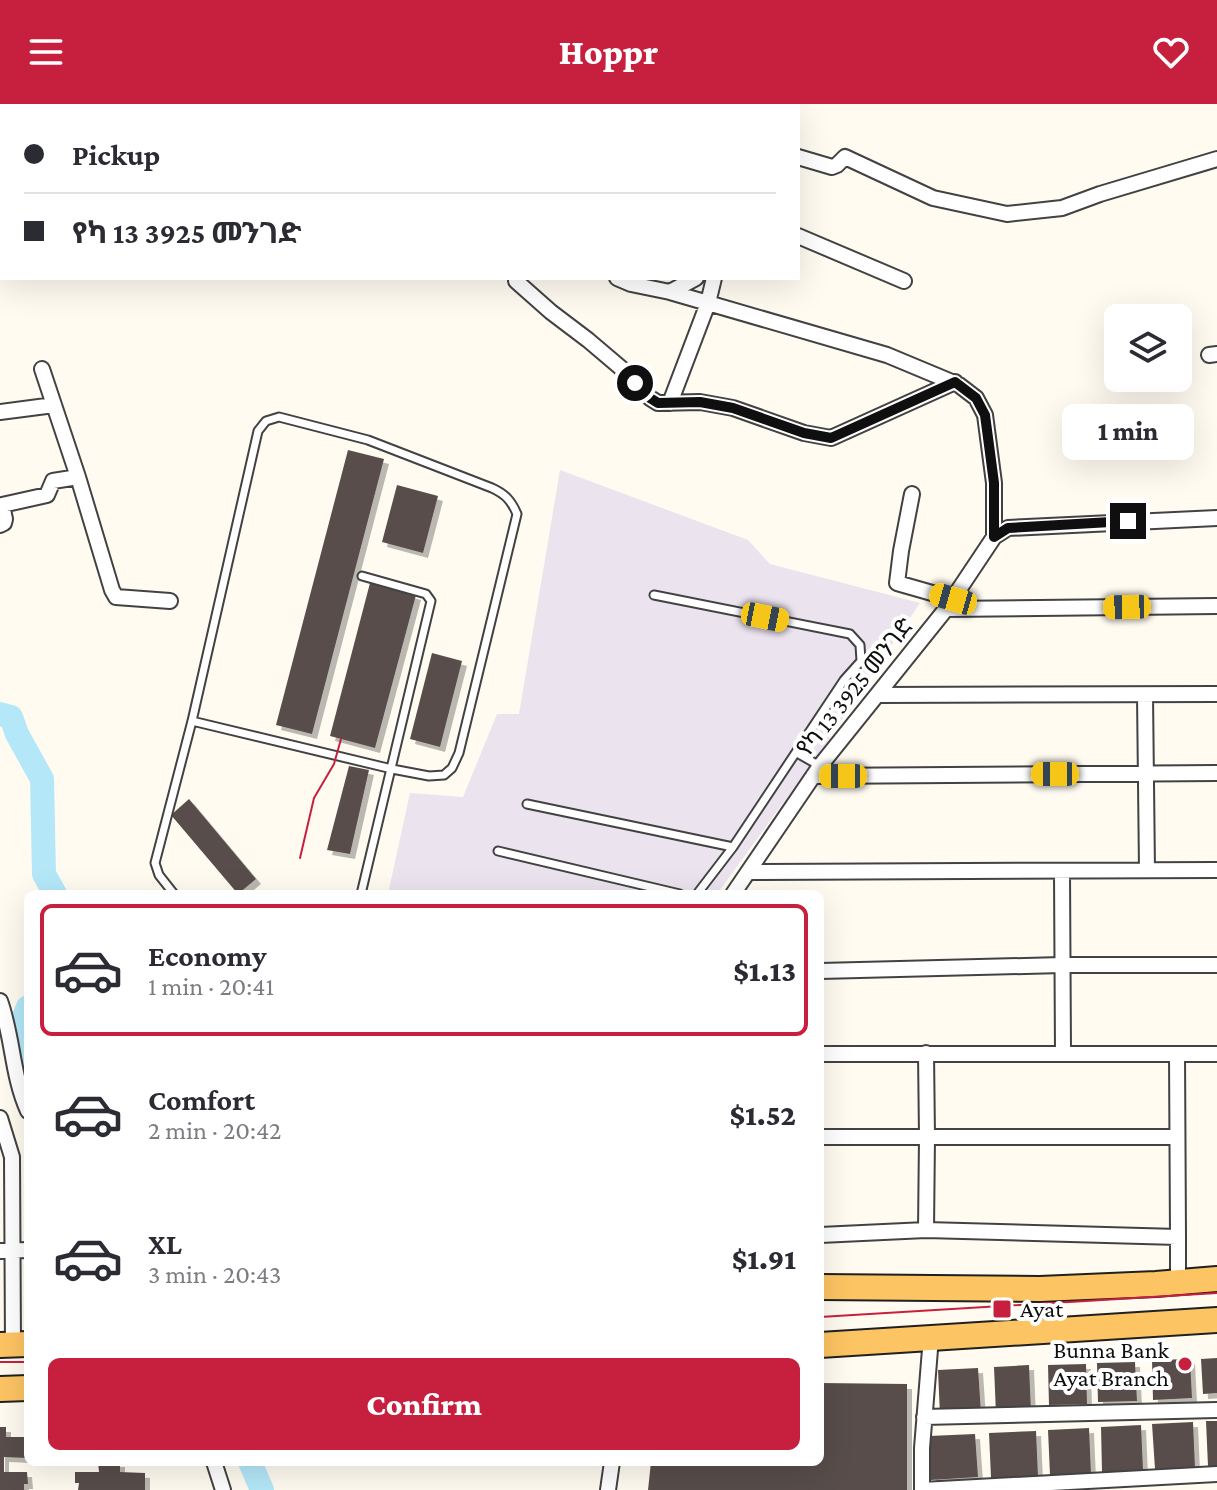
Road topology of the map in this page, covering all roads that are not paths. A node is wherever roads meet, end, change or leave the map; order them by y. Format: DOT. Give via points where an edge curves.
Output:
graph roads {
  1 [pos="800,158"];
  2 [pos="1217,159"];
  3 [pos="800,237"];
  4 [pos="516,280"];
  5 [pos="622,280"];
  6 [pos="692,280"];
  7 [pos="714,280"];
  8 [pos="904,281"];
  9 [pos="670,292"];
  10 [pos="708,303"];
  11 [pos="42,369"];
  12 [pos="955,382"];
  13 [pos="670,403"];
  14 [pos="54,405"];
  15 [pos="0,412"];
  16 [pos="78,477"];
  17 [pos="912,494"];
  18 [pos="1,501"];
  19 [pos="1217,518"];
  20 [pos="0,525"];
  21 [pos="994,537"];
  22 [pos="362,576"];
  23 [pos="654,595"];
  24 [pos="170,601"];
  25 [pos="949,604"];
  26 [pos="1217,606"];
  27 [pos="1217,694"];
  28 [pos="878,695"];
  29 [pos="1145,695"];
  30 [pos="192,721"];
  31 [pos="797,753"];
  32 [pos="392,769"];
  33 [pos="816,771"];
  34 [pos="1146,773"];
  35 [pos="1217,773"];
  36 [pos="527,804"];
  37 [pos="733,847"];
  38 [pos="498,851"];
  39 [pos="1147,870"];
  40 [pos="1217,870"];
  41 [pos="749,872"];
  42 [pos="1062,872"];
  43 [pos="171,890"];
  44 [pos="362,890"];
  45 [pos="663,890"];
  46 [pos="700,890"];
  47 [pos="736,890"];
  48 [pos="1062,965"];
  49 [pos="1217,965"];
  50 [pos="824,971"];
  51 [pos="0,1001"];
  52 [pos="926,1053"];
  53 [pos="1063,1053"];
  54 [pos="824,1054"];
  55 [pos="1177,1054"];
  56 [pos="1217,1054"];
  57 [pos="24,1101"];
  58 [pos="0,1118"];
  59 [pos="824,1137"];
  60 [pos="927,1137"];
  61 [pos="1176,1137"];
  62 [pos="926,1230"];
  63 [pos="824,1235"];
  64 [pos="1178,1237"];
  65 [pos="14,1250"];
  66 [pos="1217,1279"];
  67 [pos="1178,1281"];
  68 [pos="824,1287"];
  69 [pos="1217,1320"];
  70 [pos="931,1337"];
  71 [pos="14,1345"];
  72 [pos="824,1345"];
  73 [pos="24,1388"];
  74 [pos="0,1389"];
  75 [pos="1217,1410"];
  76 [pos="924,1417"];
  77 [pos="215,1466"];
  78 [pos="611,1466"];
  79 [pos="1217,1474"];
  80 [pos="223,1490"];
  81 [pos="608,1490"];
  82 [pos="922,1490"];
  1 -- 2 [label="street" via="832,167 845,157 933,198 1007,214 1062,208"];
  3 -- 8 [label="street"];
  4 -- 13 [label="street" via="650,398"];
  5 -- 9 [label="street"];
  6 -- 9 [label="street"];
  7 -- 10 [label="street"];
  9 -- 10 [label="street"];
  10 -- 12 [label="street" via="887,355"];
  10 -- 13 [label="street"];
  11 -- 14 [label="street"];
  12 -- 13 [label="street" via="831,438 733,408"];
  12 -- 21 [label="street" via="976,398 985,415"];
  14 -- 15 [label="street"];
  14 -- 16 [label="street"];
  16 -- 18 [label="street" via="53,481 47,495"];
  16 -- 24 [label="street" via="116,597"];
  17 -- 25 [label="street" via="897,583"];
  18 -- 20 [label="street" via="5,519"];
  19 -- 21 [label="street" via="1008,528"];
  21 -- 25 [label="street, የካ 13 3925 መንገድ"];
  22 -- 32 [label="lane" via="426,594 431,601"];
  23 -- 31 [label="lane" via="850,634 860,645 861,661"];
  25 -- 26 [label="street"];
  25 -- 28 [label="street, የካ 13 3925 መንገድ"];
  27 -- 29 [label="street"];
  28 -- 29 [label="street"];
  28 -- 33 [label="street, የካ 13 3925 መንገድ"];
  29 -- 34 [label="street"];
  30 -- 32 [label="lane"];
  30 -- 32 [label="lane" via="258,431 279,417 368,440 492,488 512,501 517,514 452,768 429,776"];
  30 -- 43 [label="lane" via="155,863"];
  31 -- 33 [label="lane"];
  31 -- 37 [label="lane"];
  32 -- 44 [label="lane"];
  33 -- 34 [label="street"];
  33 -- 41 [label="street, የካ 13 3925 መንገድ"];
  34 -- 35 [label="street"];
  34 -- 39 [label="street"];
  36 -- 37 [label="lane"];
  37 -- 46 [label="lane"];
  38 -- 45 [label="lane"];
  39 -- 40 [label="street"];
  39 -- 42 [label="street"];
  41 -- 42 [label="street"];
  41 -- 47 [label="street, የካ 13 3925 መንገድ"];
  42 -- 48 [label="street"];
  48 -- 49 [label="street"];
  48 -- 50 [label="street"];
  48 -- 53 [label="street"];
  51 -- 57 [label="street"];
  52 -- 53 [label="street"];
  52 -- 54 [label="street"];
  52 -- 60 [label="street"];
  53 -- 55 [label="street"];
  55 -- 56 [label="street"];
  55 -- 61 [label="street"];
  58 -- 65 [label="street" via="12,1157"];
  59 -- 60 [label="street"];
  60 -- 61 [label="street"];
  60 -- 62 [label="street"];
  61 -- 64 [label="street"];
  62 -- 63 [label="street"];
  62 -- 64 [label="street"];
  64 -- 67 [label="street"];
  65 -- 71 [label="street"];
  66 -- 67 [label="main road"];
  67 -- 68 [label="main road" via="1040,1289"];
  69 -- 70 [label="main road"];
  70 -- 72 [label="main road"];
  70 -- 76 [label="street"];
  73 -- 74 [label="main road"];
  75 -- 76 [label="street"];
  76 -- 82 [label="street"];
  77 -- 80 [label="street"];
  78 -- 81 [label="street"];
  79 -- 82 [label="street"];
}
